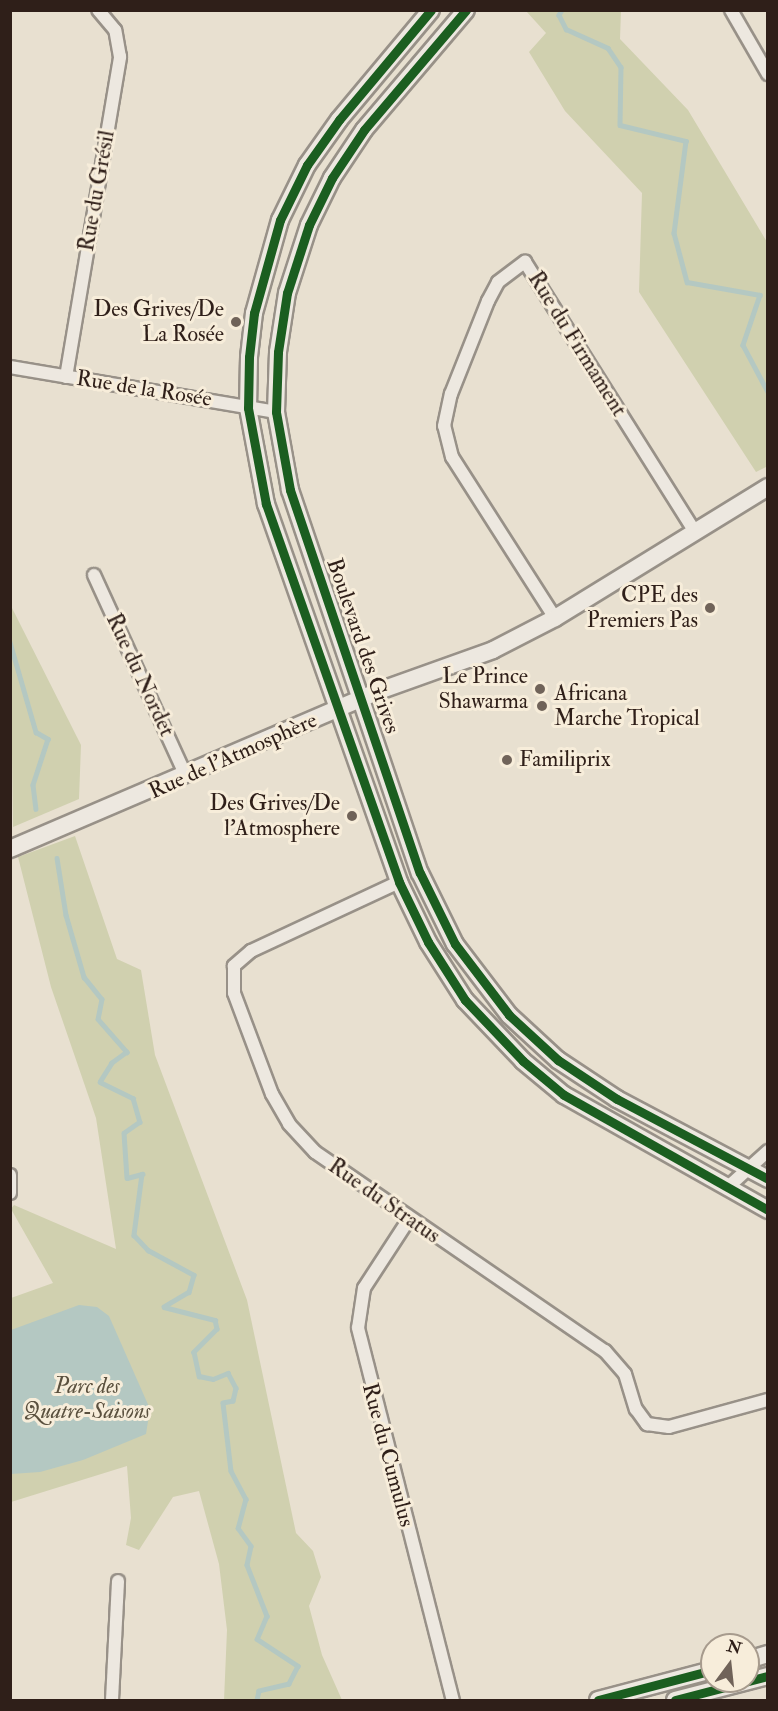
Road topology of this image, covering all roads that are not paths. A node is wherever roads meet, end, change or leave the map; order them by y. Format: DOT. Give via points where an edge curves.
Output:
graph roads {
  1 [pos="98,10"];
  2 [pos="431,10"];
  3 [pos="466,10"];
  4 [pos="730,10"];
  5 [pos="768,74"];
  6 [pos="10,367"];
  7 [pos="66,377"];
  8 [pos="248,408"];
  9 [pos="276,412"];
  10 [pos="768,487"];
  11 [pos="694,530"];
  12 [pos="94,575"];
  13 [pos="555,618"];
  14 [pos="360,699"];
  15 [pos="338,709"];
  16 [pos="186,776"];
  17 [pos="10,849"];
  18 [pos="420,873"];
  19 [pos="399,882"];
  20 [pos="529,1035"];
  21 [pos="514,1053"];
  22 [pos="768,1152"];
  23 [pos="750,1168"];
  24 [pos="10,1175"];
  25 [pos="768,1179"];
  26 [pos="728,1187"];
  27 [pos="10,1193"];
  28 [pos="768,1210"];
  29 [pos="409,1219"];
  30 [pos="768,1400"];
  31 [pos="118,1581"];
  32 [pos="700,1673"];
  33 [pos="768,1676"];
  34 [pos="112,1701"];
  35 [pos="453,1701"];
  36 [pos="598,1701"];
  37 [pos="675,1701"];
  1 -- 7 [label="street, Rue du Grésil" via="115,30 120,57"];
  2 -- 8 [label="street, Boulevard des Grives" via="339,120 307,165 280,220 254,313"];
  3 -- 9 [label="street, Boulevard des Grives" via="364,130 332,178 309,225 282,323"];
  4 -- 5 [label="street"];
  6 -- 7 [label="street, Rue de la Rosée"];
  7 -- 8 [label="street, Rue de la Rosée"];
  8 -- 9 [label="street, Rue de la Rosée"];
  8 -- 15 [label="street, Boulevard des Grives" via="272,523"];
  9 -- 14 [label="street, Boulevard des Grives" via="290,490"];
  10 -- 11 [label="street, Rue de l'Atmosphère"];
  11 -- 13 [label="street, Rue de l'Atmosphère"];
  11 -- 13 [label="street, Rue du Firmament" via="525,262 498,282 488,301 451,394 444,426 452,457"];
  12 -- 16 [label="street, Rue du Nordet"];
  13 -- 14 [label="street, Rue de l'Atmosphère" via="493,650"];
  14 -- 15 [label="street, Rue de l'Atmosphère"];
  14 -- 18 [label="street, Boulevard des Grives"];
  15 -- 16 [label="street, Rue de l'Atmosphère"];
  15 -- 19 [label="street, Boulevard des Grives"];
  16 -- 17 [label="street, Rue de l'Atmosphère"];
  18 -- 19 [label="street"];
  18 -- 20 [label="street, Boulevard des Grives" via="455,944 487,990"];
  19 -- 21 [label="street, Boulevard des Grives" via="439,962 465,1000"];
  19 -- 29 [label="street, Rue du Stratus" via="251,951 240,958 232,975 234,993 272,1094 289,1124 315,1152"];
  20 -- 21 [label="street"];
  20 -- 23 [label="street, Boulevard des Grives" via="617,1100"];
  21 -- 26 [label="street, Boulevard des Grives" via="587,1110"];
  22 -- 23 [label="street"];
  23 -- 25 [label="street, Boulevard des Grives"];
  23 -- 26 [label="street"];
  24 -- 27 [label="street"];
  26 -- 28 [label="street, Boulevard des Grives"];
  29 -- 30 [label="street, Rue du Stratus" via="613,1358 647,1424 669,1427"];
  29 -- 35 [label="street, Rue du Cumulus" via="364,1288 358,1328"];
  31 -- 34 [label="street"];
  32 -- 36 [label="street"];
  33 -- 37 [label="street"];
}
